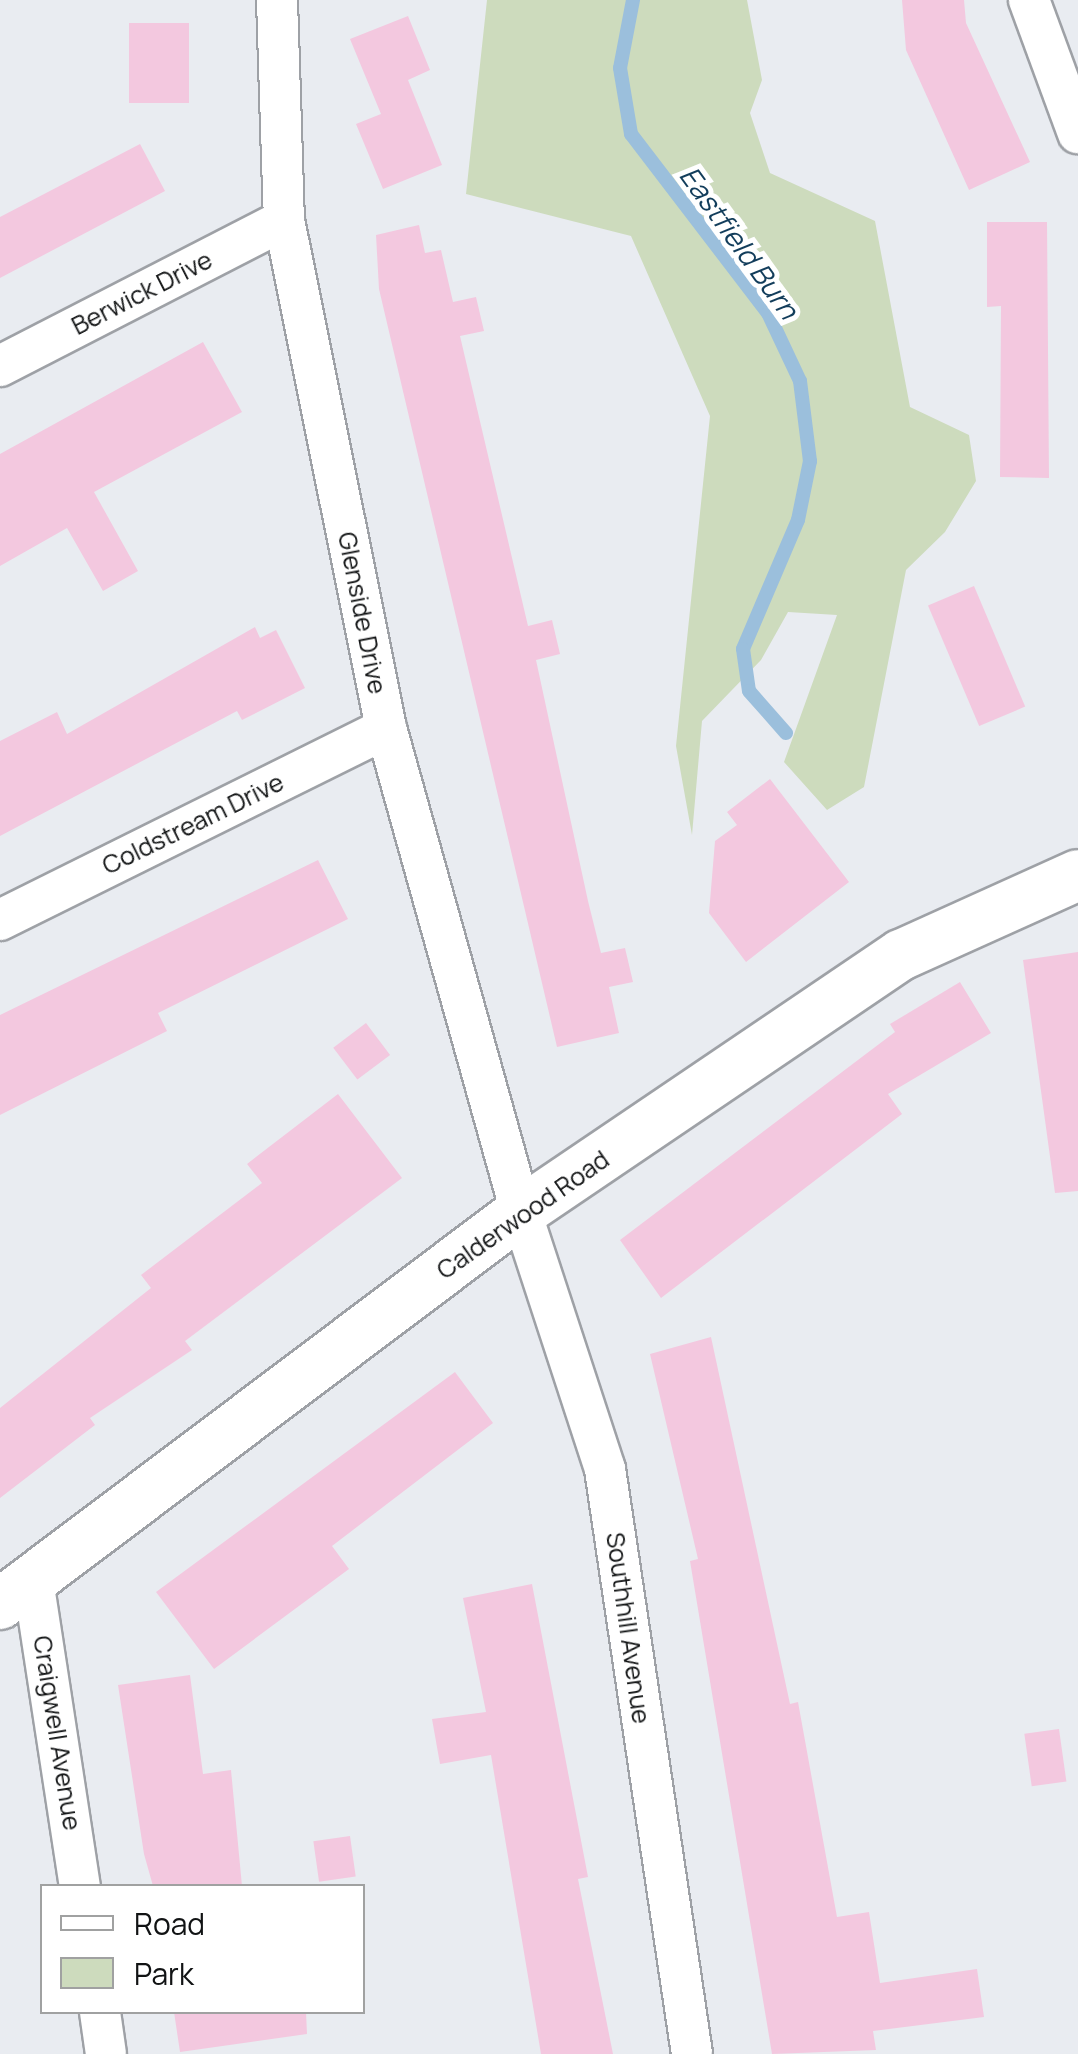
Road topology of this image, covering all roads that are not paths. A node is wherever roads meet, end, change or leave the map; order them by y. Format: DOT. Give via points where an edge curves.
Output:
graph roads {
  1 [pos="277,0"];
  2 [pos="1029,0"];
  3 [pos="1078,134"];
  4 [pos="284,220"];
  5 [pos="0,366"];
  6 [pos="386,728"];
  7 [pos="1078,875"];
  8 [pos="0,920"];
  9 [pos="521,1212"];
  10 [pos="17,1592"];
  11 [pos="80,1884"];
  12 [pos="100,2014"];
  13 [pos="106,2054"];
  14 [pos="692,2054"];
  1 -- 4 [label="street, Glenside Drive"];
  2 -- 3 [label="street"];
  4 -- 5 [label="street, Berwick Drive"];
  4 -- 6 [label="street, Glenside Drive"];
  6 -- 8 [label="street, Coldstream Drive"];
  6 -- 9 [label="street, Glenside Drive"];
  7 -- 9 [label="street, Calderwood Road" via="901,955"];
  9 -- 10 [label="street, Calderwood Road"];
  9 -- 14 [label="street, Southhill Avenue" via="605,1469"];
  10 -- 11 [label="street, Craigwell Avenue"];
  12 -- 13 [label="street"];
}
